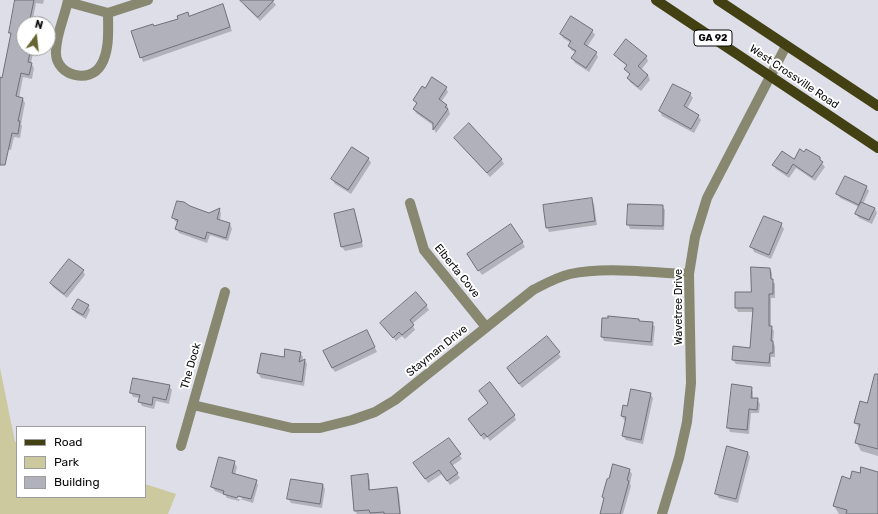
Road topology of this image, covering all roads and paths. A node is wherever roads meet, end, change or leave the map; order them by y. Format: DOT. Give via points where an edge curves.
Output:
graph roads {
  1 [pos="148,0"];
  2 [pos="656,0"];
  3 [pos="718,0"];
  4 [pos="68,1"];
  5 [pos="108,13"];
  6 [pos="786,46"];
  7 [pos="770,76"];
  8 [pos="878,106"];
  9 [pos="878,148"];
  10 [pos="410,203"];
  11 [pos="689,274"];
  12 [pos="225,292"];
  13 [pos="486,327"];
  14 [pos="193,404"];
  15 [pos="181,446"];
  16 [pos="662,514"];
  1 -- 5 [label="street"];
  2 -- 7 [label="main road, West Crossville Road / GA 92"];
  3 -- 6 [label="main road, West Crossville Road"];
  4 -- 5 [label="street"];
  4 -- 5 [label="street" via="56,54 59,64 67,73 83,76 92,74 101,65 106,48"];
  6 -- 7 [label="street, Wavetree Drive"];
  6 -- 8 [label="main road, West Crossville Road"];
  7 -- 9 [label="main road, West Crossville Road / GA 92"];
  7 -- 11 [label="street, Wavetree Drive" via="707,198 695,237"];
  10 -- 13 [label="street, Elberta Cove" via="424,250"];
  11 -- 13 [label="street, Stayman Drive" via="600,270 570,274 533,290"];
  11 -- 16 [label="street, Wavetree Drive" via="691,383 687,422"];
  12 -- 14 [label="street, The Dock"];
  13 -- 14 [label="street, Stayman Drive" via="395,400 375,412 352,420 320,428 292,428"];
  14 -- 15 [label="street, The Dock"];
}
